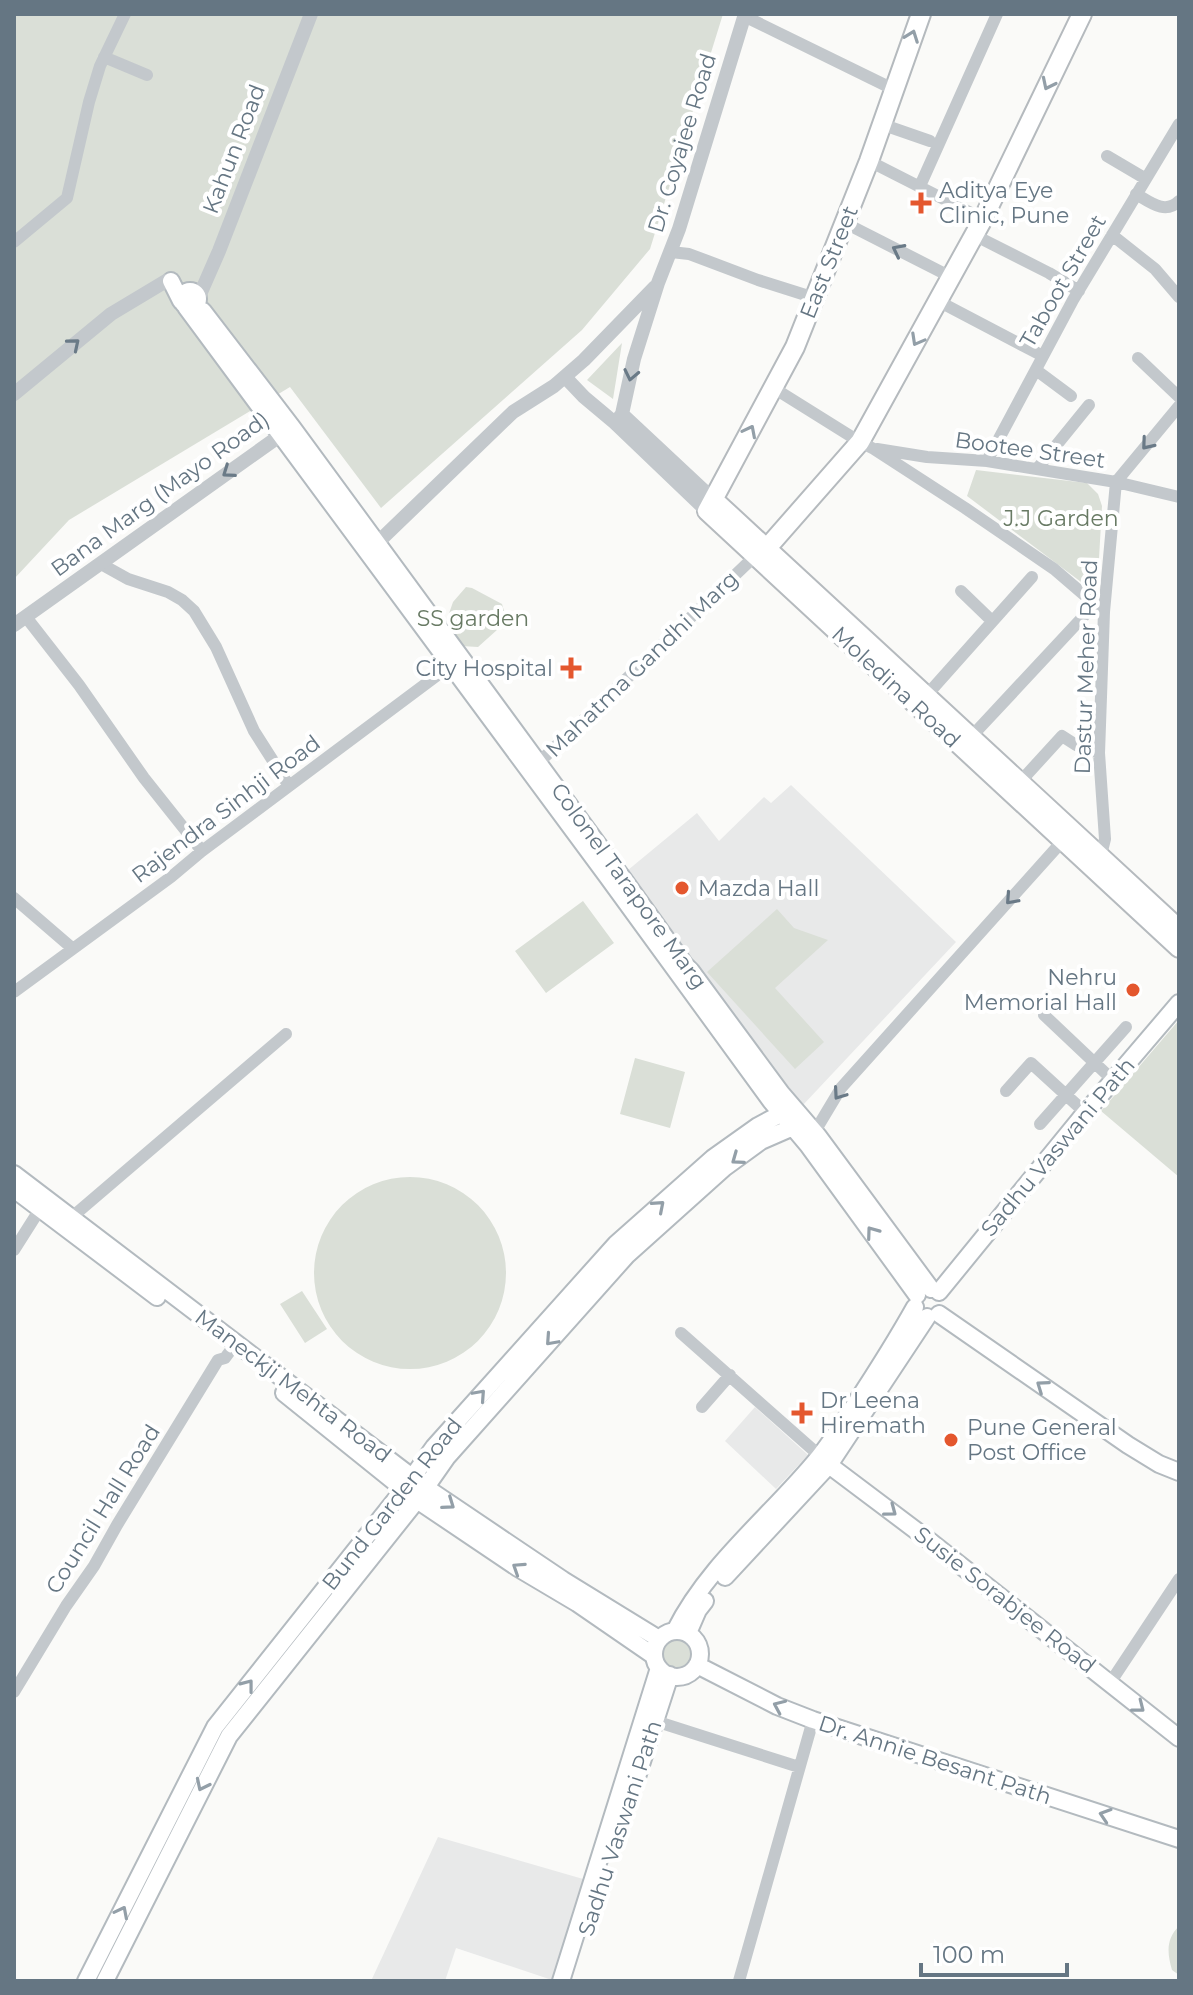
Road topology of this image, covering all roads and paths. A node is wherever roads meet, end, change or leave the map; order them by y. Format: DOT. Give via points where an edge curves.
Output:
graph roads {
  1 [pos="125,14"];
  2 [pos="301,14"];
  3 [pos="311,14"];
  4 [pos="921,14"];
  5 [pos="997,14"];
  6 [pos="1082,14"];
  7 [pos="744,15"];
  8 [pos="104,57"];
  9 [pos="147,75"];
  10 [pos="893,89"];
  11 [pos="881,124"];
  12 [pos="1179,124"];
  13 [pos="930,141"];
  14 [pos="1107,156"];
  15 [pos="869,161"];
  16 [pos="1146,179"];
  17 [pos="920,186"];
  18 [pos="1136,194"];
  19 [pos="1179,201"];
  20 [pos="845,223"];
  21 [pos="978,227"];
  22 [pos="1112,235"];
  23 [pos="14,242"];
  24 [pos="671,252"];
  25 [pos="951,277"];
  26 [pos="171,281"];
  27 [pos="658,283"];
  28 [pos="1079,291"];
  29 [pos="1179,297"];
  30 [pos="815,298"];
  31 [pos="190,299"];
  32 [pos="938,301"];
  33 [pos="618,324"];
  34 [pos="641,338"];
  35 [pos="1043,356"];
  36 [pos="1138,358"];
  37 [pos="1036,370"];
  38 [pos="560,381"];
  39 [pos="772,387"];
  40 [pos="14,394"];
  41 [pos="1071,396"];
  42 [pos="1179,397"];
  43 [pos="1089,405"];
  44 [pos="1177,412"];
  45 [pos="619,419"];
  46 [pos="286,431"];
  47 [pos="867,446"];
  48 [pos="987,461"];
  49 [pos="1037,469"];
  50 [pos="1116,482"];
  51 [pos="1179,497"];
  52 [pos="710,506"];
  53 [pos="372,548"];
  54 [pos="760,552"];
  55 [pos="101,564"];
  56 [pos="1032,577"];
  57 [pos="961,591"];
  58 [pos="1099,608"];
  59 [pos="991,620"];
  60 [pos="20,621"];
  61 [pos="456,661"];
  62 [pos="926,696"];
  63 [pos="971,737"];
  64 [pos="1099,753"];
  65 [pos="534,767"];
  66 [pos="1020,782"];
  67 [pos="289,786"];
  68 [pos="1067,836"];
  69 [pos="202,851"];
  70 [pos="1097,854"];
  71 [pos="14,898"];
  72 [pos="1179,929"];
  73 [pos="72,948"];
  74 [pos="1179,948"];
  75 [pos="14,992"];
  76 [pos="1179,1003"];
  77 [pos="1179,1014"];
  78 [pos="1044,1015"];
  79 [pos="1126,1027"];
  80 [pos="286,1034"];
  81 [pos="1095,1062"];
  82 [pos="1116,1082"];
  83 [pos="1006,1091"];
  84 [pos="1066,1095"];
  85 [pos="787,1110"];
  86 [pos="1088,1115"];
  87 [pos="1040,1124"];
  88 [pos="805,1131"];
  89 [pos="14,1174"];
  90 [pos="14,1189"];
  91 [pos="40,1209"];
  92 [pos="72,1217"];
  93 [pos="14,1250"];
  94 [pos="930,1302"];
  95 [pos="681,1333"];
  96 [pos="227,1348"];
  97 [pos="730,1375"];
  98 [pos="702,1407"];
  99 [pos="824,1460"];
  100 [pos="1179,1472"];
  101 [pos="414,1488"];
  102 [pos="1179,1579"];
  103 [pos="681,1632"];
  104 [pos="661,1659"];
  105 [pos="697,1665"];
  106 [pos="1110,1683"];
  107 [pos="14,1692"];
  108 [pos="813,1720"];
  109 [pos="655,1721"];
  110 [pos="1179,1738"];
  111 [pos="799,1767"];
  112 [pos="1179,1839"];
  113 [pos="86,1981"];
  114 [pos="105,1981"];
  115 [pos="561,1981"];
  116 [pos="571,1981"];
  117 [pos="739,1981"];
  1 -- 8 [label="street"];
  2 -- 31 [label="street, Kahun Road"];
  3 -- 31 [label="street, Kahun Road" via="219,251"];
  10 -- 4 [label="main road, East Street, one-way"];
  5 -- 17 [label="street"];
  6 -- 21 [label="main road, Mahatma Gandhi Marg, one-way"];
  7 -- 10 [label="street"];
  7 -- 24 [label="street, Dr. Coyajee Road"];
  8 -- 9 [label="street"];
  8 -- 23 [label="street" via="67,198"];
  10 -- 11 [label="main road, East Street"];
  11 -- 13 [label="street"];
  11 -- 15 [label="main road, East Street"];
  12 -- 16 [label="street, Taboot Street"];
  14 -- 16 [label="street"];
  15 -- 17 [label="street"];
  15 -- 20 [label="main road, East Street"];
  16 -- 18 [label="street, Taboot Street"];
  17 -- 21 [label="street"];
  18 -- 19 [label="street" via="1167,208"];
  18 -- 22 [label="street, Taboot Street"];
  25 -- 20 [label="street, one-way"];
  20 -- 30 [label="main road, East Street"];
  21 -- 25 [label="main road, Mahatma Gandhi Marg"];
  21 -- 28 [label="street"];
  22 -- 28 [label="street, Taboot Street"];
  22 -- 29 [label="street" via="1155,269"];
  24 -- 27 [label="street, Dr. Coyajee Road"];
  24 -- 30 [label="street"];
  25 -- 32 [label="main road, Mahatma Gandhi Marg"];
  26 -- 31 [label="main road"];
  40 -- 26 [label="street, one-way" via="111,314"];
  27 -- 33 [label="street"];
  27 -- 34 [label="street, Dr. Coyajee Road"];
  28 -- 35 [label="street, Taboot Street"];
  30 -- 39 [label="main road, East Street"];
  31 -- 46 [label="main road, Colonel Tarapore Marg"];
  32 -- 35 [label="street"];
  32 -- 47 [label="main road, Mahatma Gandhi Marg, one-way"];
  33 -- 34 [label="street" via="635,329"];
  33 -- 38 [label="street"];
  34 -- 45 [label="street, Dr. Coyajee Road, one-way"];
  35 -- 37 [label="street, Taboot Street"];
  36 -- 42 [label="street"];
  37 -- 41 [label="street"];
  37 -- 48 [label="street, Taboot Street"];
  38 -- 45 [label="street"];
  38 -- 53 [label="street" via="513,412"];
  39 -- 47 [label="street"];
  52 -- 39 [label="main road, East Street, one-way"];
  43 -- 49 [label="street"];
  44 -- 50 [label="street, one-way"];
  45 -- 52 [label="street"];
  46 -- 53 [label="main road, Colonel Tarapore Marg"];
  46 -- 55 [label="street, Bana Marg (Mayo Road), one-way"];
  47 -- 48 [label="street, Bootee Street"];
  47 -- 54 [label="main road, Mahatma Gandhi Marg"];
  47 -- 58 [label="street" via="1054,569"];
  48 -- 49 [label="street, Bootee Street"];
  49 -- 50 [label="street, Bootee Street"];
  50 -- 51 [label="street, Bootee Street"];
  50 -- 58 [label="street, Dastur Meher Road"];
  52 -- 54 [label="main road, Moledina Road"];
  53 -- 61 [label="main road, Colonel Tarapore Marg"];
  54 -- 62 [label="main road, Moledina Road"];
  54 -- 65 [label="street, Mahatma Gandhi Marg"];
  54 -- 68 [label="main road, Moledina Road"];
  55 -- 60 [label="street, Bana Marg (Mayo Road)"];
  55 -- 67 [label="street" via="168,592 194,611 254,731"];
  56 -- 59 [label="street"];
  57 -- 59 [label="street"];
  58 -- 63 [label="street"];
  58 -- 64 [label="street, Dastur Meher Road"];
  59 -- 62 [label="street"];
  60 -- 69 [label="street" via="79,685"];
  61 -- 65 [label="main road, Colonel Tarapore Marg"];
  61 -- 67 [label="street, Rajendra Sinhji Road"];
  62 -- 63 [label="main road, Moledina Road"];
  63 -- 66 [label="main road, Moledina Road"];
  64 -- 66 [label="street" via="1062,736"];
  64 -- 70 [label="street, Dastur Meher Road" via="1105,839"];
  65 -- 85 [label="main road, Colonel Tarapore Marg"];
  66 -- 68 [label="main road, Moledina Road"];
  67 -- 69 [label="street, Rajendra Sinhji Road"];
  68 -- 70 [label="main road, Moledina Road"];
  68 -- 74 [label="main road, Moledina Road"];
  68 -- 88 [label="street, one-way"];
  69 -- 73 [label="street, Rajendra Sinhji Road"];
  70 -- 72 [label="main road, Moledina Road"];
  71 -- 73 [label="street"];
  73 -- 75 [label="street, Rajendra Sinhji Road"];
  76 -- 82 [label="main road, Sadhu Vaswani Path"];
  77 -- 82 [label="main road, Sadhu Vaswani Path"];
  78 -- 81 [label="street"];
  79 -- 81 [label="street"];
  80 -- 92 [label="street"];
  81 -- 82 [label="street"];
  81 -- 84 [label="street"];
  82 -- 86 [label="main road, Sadhu Vaswani Path"];
  83 -- 84 [label="street" via="1031,1063"];
  84 -- 86 [label="street"];
  84 -- 87 [label="street"];
  85 -- 88 [label="main road, Colonel Tarapore Marg"];
  101 -- 85 [label="main road, Bund Garden Road, one-way" via="434,1447 616,1244 713,1158"];
  86 -- 94 [label="main road, Sadhu Vaswani Path"];
  88 -- 94 [label="main road, Colonel Tarapore Marg"];
  88 -- 101 [label="main road, Bund Garden Road, one-way" via="761,1141 627,1255"];
  89 -- 92 [label="main road, Maneckji Mehta Road"];
  90 -- 91 [label="main road, Maneckji Mehta Road"];
  91 -- 93 [label="street"];
  91 -- 96 [label="main road, Maneckji Mehta Road"];
  92 -- 96 [label="main road, Maneckji Mehta Road"];
  94 -- 99 [label="main road, Sadhu Vaswani Path"];
  100 -- 94 [label="main road, Colonel Tarapore Marg, one-way" via="1128,1445"];
  95 -- 97 [label="street"];
  96 -- 101 [label="main road, Maneckji Mehta Road"];
  96 -- 107 [label="street, Council Hall Road"];
  97 -- 98 [label="street"];
  97 -- 99 [label="street"];
  99 -- 103 [label="main road, Sadhu Vaswani Path"];
  99 -- 106 [label="main road, Susie Sorabjee Road, one-way"];
  101 -- 104 [label="main road, Maneckji Mehta Road" via="518,1568"];
  113 -- 101 [label="main road, Bund Garden Road, one-way" via="215,1727"];
  101 -- 114 [label="main road, Bund Garden Road, one-way" via="229,1736"];
  102 -- 106 [label="street"];
  103 -- 104 [label="main road" via="666,1633"];
  103 -- 105 [label="main road" via="699,1647"];
  104 -- 105 [label="main road" via="679,1676"];
  104 -- 109 [label="main road, Sadhu Vaswani Path"];
  104 -- 115 [label="main road"];
  108 -- 105 [label="main road, Dr. Annie Besant Path, one-way"];
  106 -- 110 [label="main road, Susie Sorabjee Road, one-way"];
  108 -- 111 [label="street"];
  112 -- 108 [label="main road, Dr. Annie Besant Path, one-way"];
  109 -- 111 [label="street"];
  109 -- 116 [label="main road, Sadhu Vaswani Path"];
  111 -- 117 [label="street"];
}
